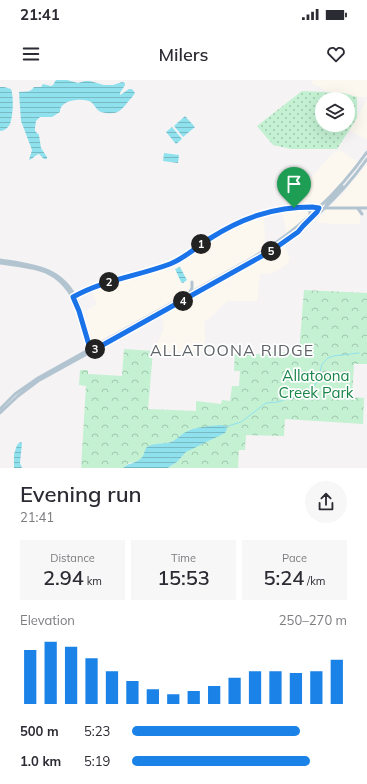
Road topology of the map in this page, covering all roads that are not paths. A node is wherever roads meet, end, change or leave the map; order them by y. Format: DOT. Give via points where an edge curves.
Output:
graph roads {
  1 [pos="367,152"];
  2 [pos="367,159"];
  3 [pos="347,178"];
  4 [pos="333,200"];
  5 [pos="291,207"];
  6 [pos="319,208"];
  7 [pos="325,208"];
  8 [pos="337,208"];
  9 [pos="357,208"];
  10 [pos="367,208"];
  11 [pos="307,209"];
  12 [pos="362,214"];
  13 [pos="310,216"];
  14 [pos="298,232"];
  15 [pos="0,262"];
  16 [pos="221,275"];
  17 [pos="201,287"];
  18 [pos="190,293"];
  19 [pos="197,293"];
  20 [pos="75,296"];
  21 [pos="120,331"];
  22 [pos="90,341"];
  23 [pos="101,342"];
  24 [pos="92,350"];
  25 [pos="0,409"];
  26 [pos="0,413"];
  1 -- 3 [label="main road"];
  2 -- 4 [label="main road"];
  3 -- 6 [label="main road"];
  3 -- 7 [label="main road"];
  4 -- 7 [label="main road"];
  4 -- 8 [label="main road" via="332,205"];
  5 -- 6 [label="street"];
  5 -- 11 [label="street"];
  5 -- 20 [label="street" via="244,220 200,244 171,264 94,287"];
  6 -- 7 [label="main road"];
  6 -- 11 [label="street"];
  6 -- 13 [label="main road"];
  6 -- 14 [label="main road"];
  7 -- 8 [label="main road"];
  7 -- 14 [label="main road"];
  8 -- 9 [label="main road"];
  9 -- 10 [label="main road"];
  9 -- 12 [label="main road"];
  11 -- 13 [label="main road" via="311,212"];
  13 -- 16 [label="main road" via="264,251"];
  14 -- 19 [label="main road" via="261,257"];
  15 -- 20 [label="main road" via="32,265 49,271 66,284"];
  16 -- 17 [label="main road"];
  16 -- 19 [label="main road"];
  17 -- 18 [label="main road" via="193,284"];
  17 -- 19 [label="main road"];
  18 -- 19 [label="main road"];
  18 -- 21 [label="main road"];
  19 -- 24 [label="main road"];
  20 -- 22 [label="main road"];
  20 -- 24 [label="main road"];
  21 -- 23 [label="main road"];
  21 -- 24 [label="main road"];
  22 -- 23 [label="main road"];
  22 -- 24 [label="main road"];
  23 -- 24 [label="main road"];
  24 -- 25 [label="main road" via="32,382"];
  24 -- 26 [label="main road" via="34,384"];
}
